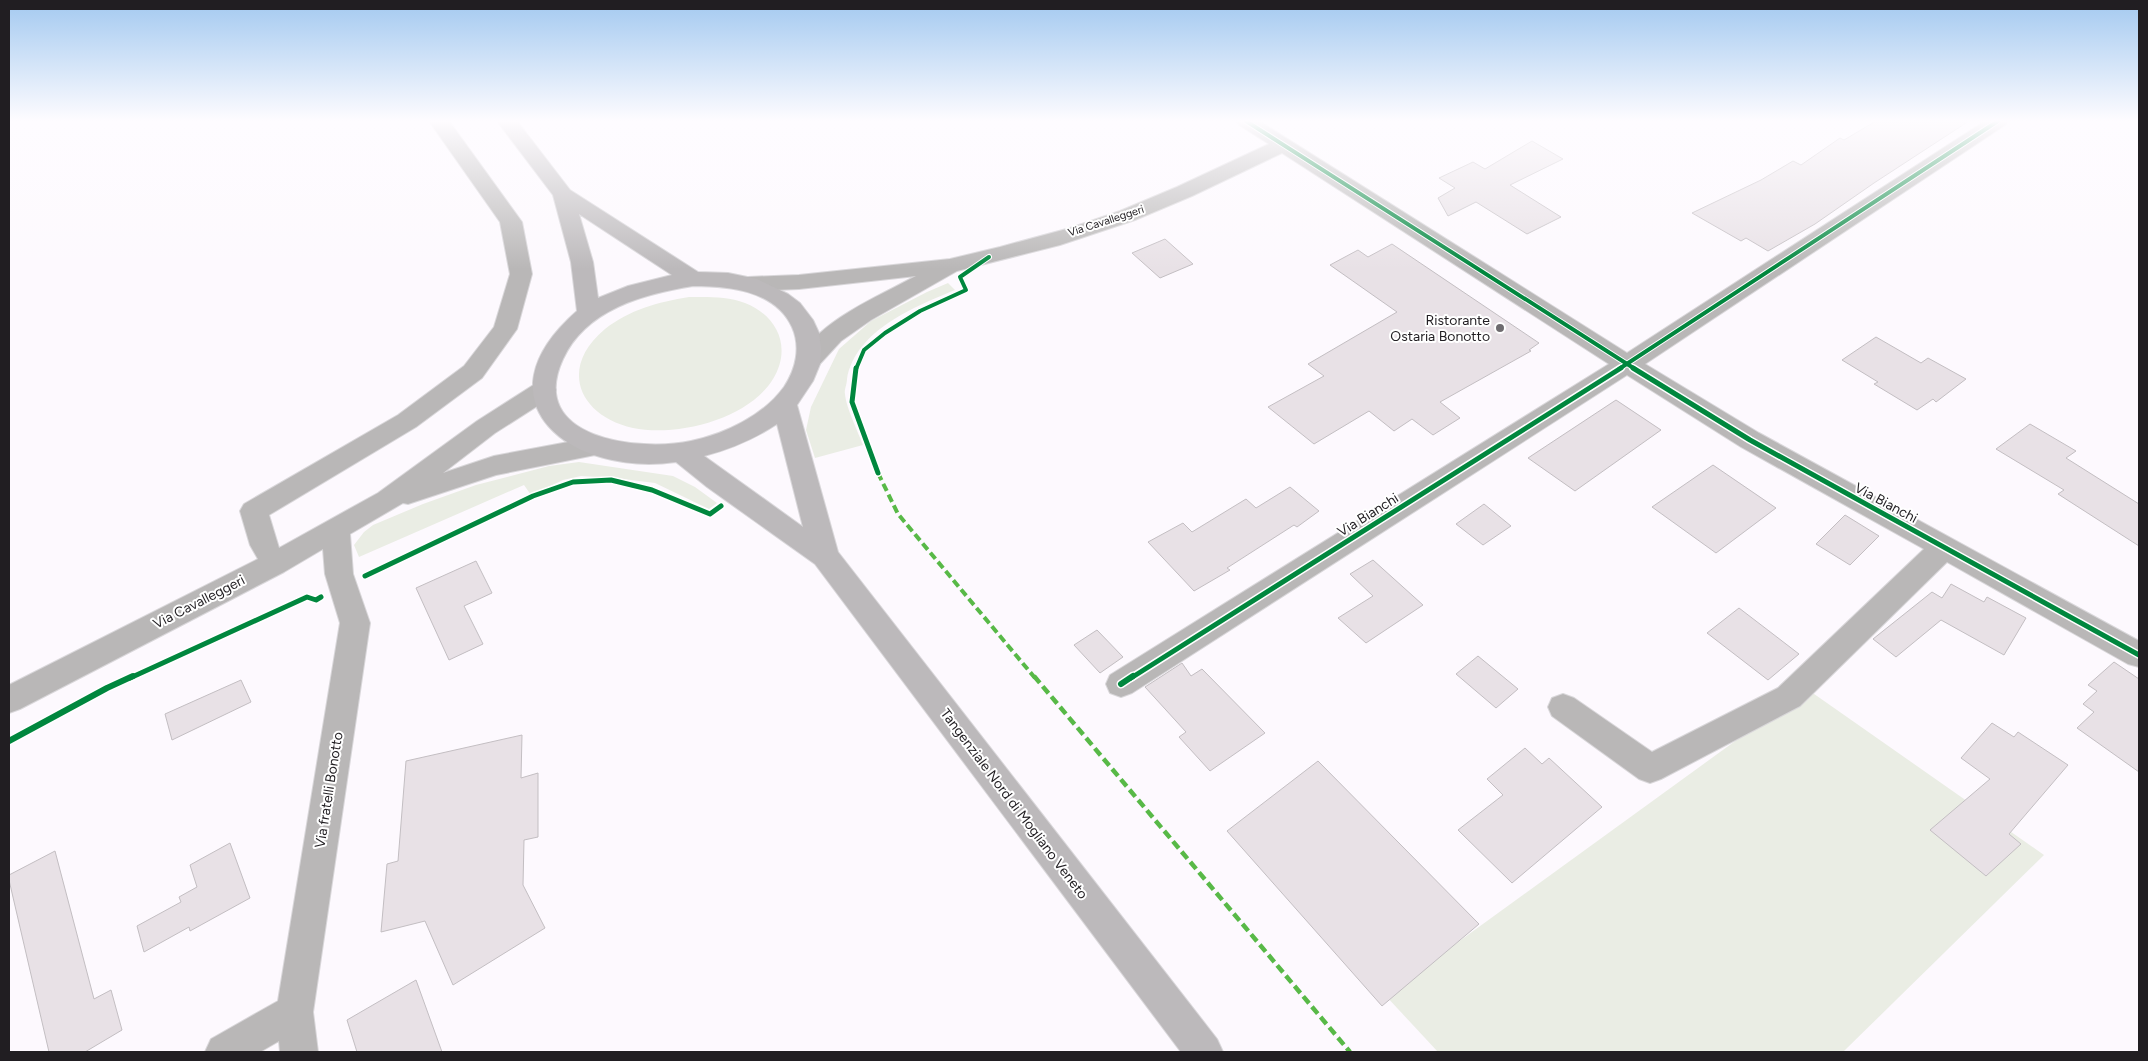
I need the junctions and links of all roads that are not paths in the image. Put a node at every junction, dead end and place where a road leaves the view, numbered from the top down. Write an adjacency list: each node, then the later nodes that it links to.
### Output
1 (474, 171): 21 (street)
2 (546, 171): 6 (main road)
3 (1228, 171): 7 (street, Via Cavalleggeri)
4 (1323, 171): 12 (street, Via Bianchi)
5 (1922, 171): 12 (street, Via Bianchi)
6 (564, 194): 8 (main road); 10 (main road)
7 (950, 266): 9 (street); 11 (street)
8 (693, 279): 9 (main road); 10 (main road)
9 (748, 284): 11 (main road)
10 (589, 313): 13 (main road)
11 (809, 360): 14 (main road)
12 (1627, 364): 19 (street, Via Bianchi); 23 (street, Via Bianchi)
13 (544, 390): 15 (main road); 17 (street)
14 (784, 403): 16 (main road); 20 (main road)
15 (595, 446): 16 (main road); 17 (street)
16 (681, 452): 20 (main road)
17 (388, 500): 18 (street, Via Cavalleggeri)
18 (336, 529): 21 (street, Via Cavalleggeri); 26 (street, Via fratelli Bonotto)
19 (1944, 547): 22 (street, Via Bianchi); 25 (street)
20 (825, 556): 29 (main road, Tangenziale Nord di Mogliano Veneto)
21 (274, 564): 24 (street, Via Cavalleggeri)
22 (2139, 655)
23 (1121, 684)
24 (9, 700)
25 (1563, 707)
26 (295, 1012): 27 (street); 28 (street, Via fratelli Bonotto)
27 (224, 1052)
28 (299, 1052)
29 (1204, 1052)

